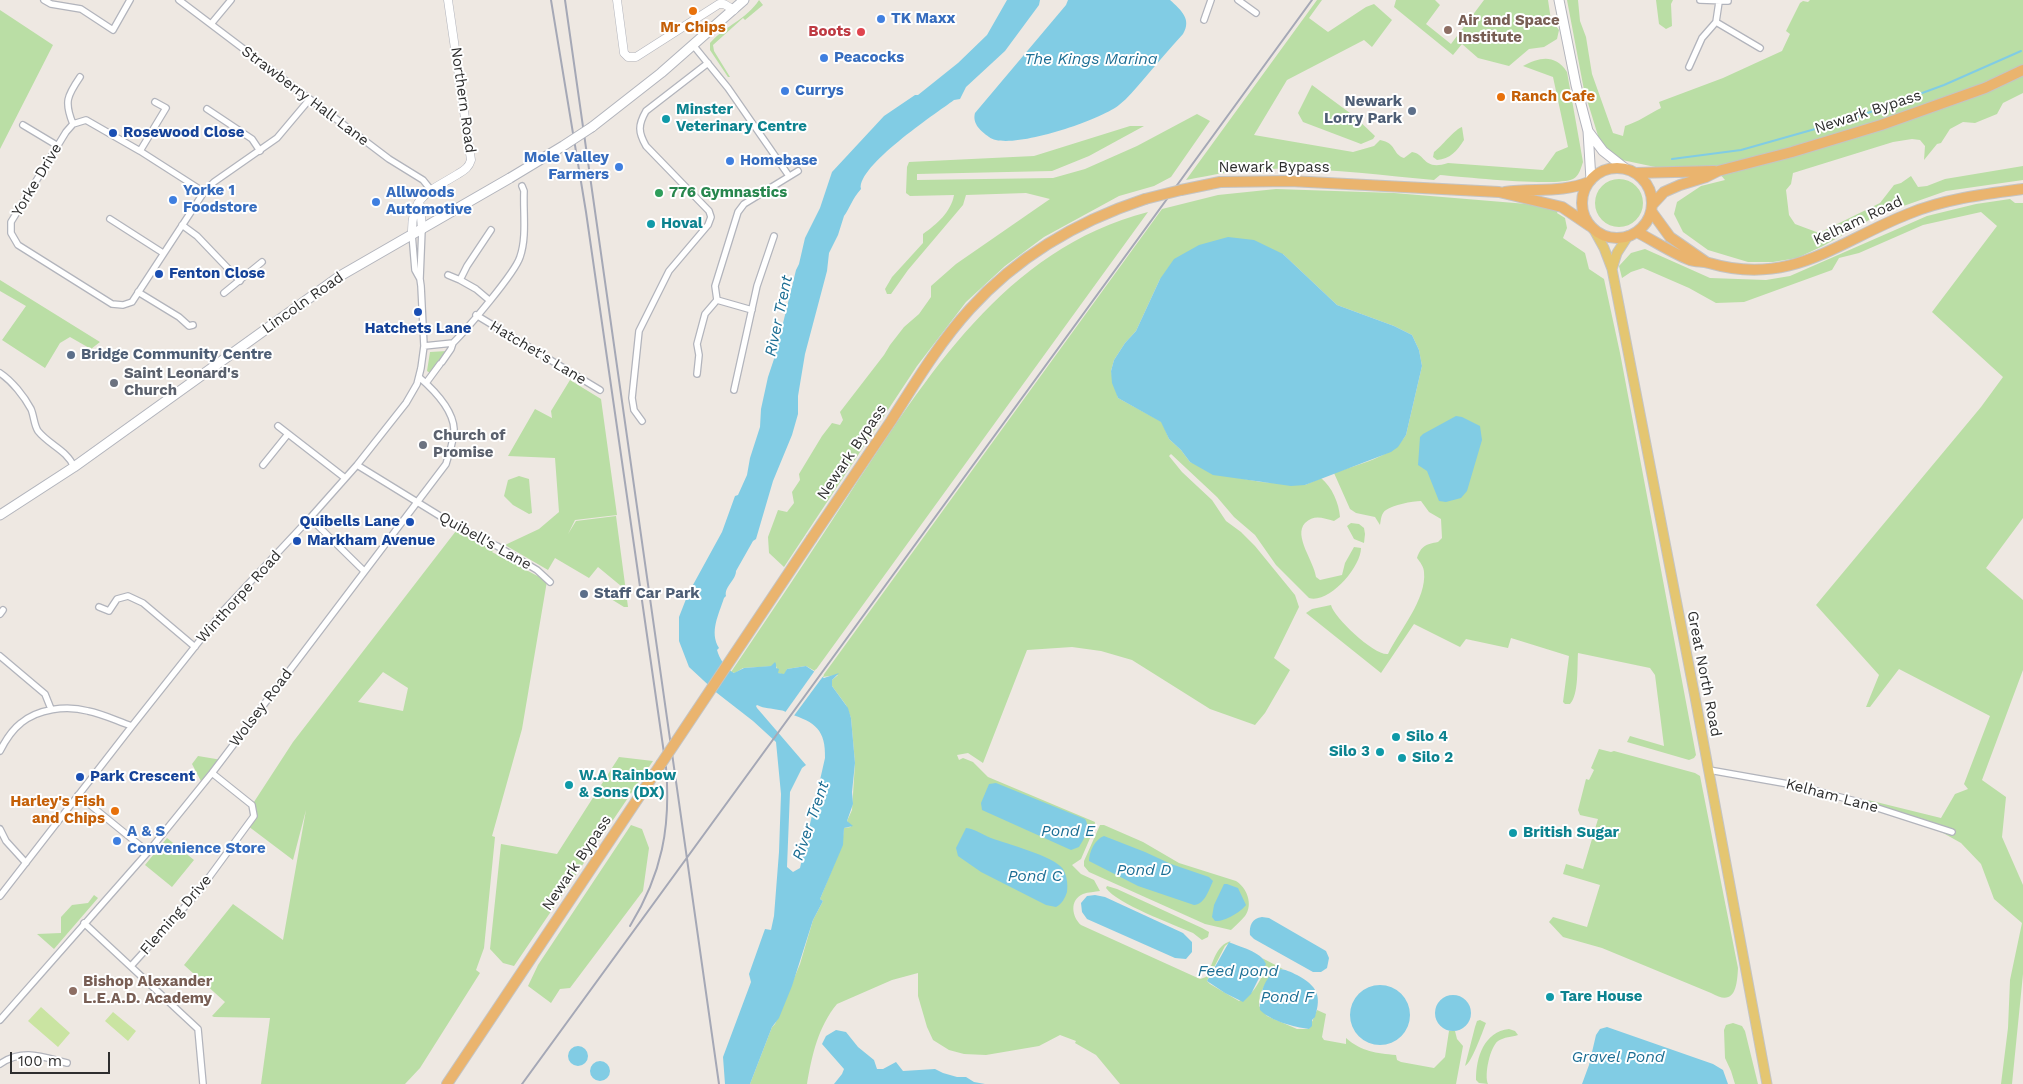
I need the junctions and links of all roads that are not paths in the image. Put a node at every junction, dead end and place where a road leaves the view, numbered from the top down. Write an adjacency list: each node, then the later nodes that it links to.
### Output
1 (44, 0): 15 (street)
2 (130, 0): 15 (street)
3 (179, 0): 20 (street, Strawberry Hall Lane)
4 (231, 0): 20 (street)
5 (448, 0): 43 (street, Northern Road)
6 (617, 0): 13 (street)
7 (744, 0): 16 (main road, Lincoln Road)
8 (1211, 0): 18 (street)
9 (1238, 0): 17 (street)
10 (1559, 0): 32 (main road)
11 (1700, 0): 14 (street)
12 (1728, 1): 14 (street)
13 (726, 2): 16 (street)
14 (1719, 2): 19 (street)
15 (61, 3)
16 (734, 10): 21 (main road, Lincoln Road)
17 (1256, 13)
18 (1204, 20)
19 (1716, 22): 22 (street); 24 (street)
20 (211, 24): 27 (street, Strawberry Hall Lane)
21 (693, 46): 23 (street); 51 (main road, Lincoln Road, bridge)
22 (1751, 52)
23 (708, 63): 39 (street); 79 (street)
24 (1689, 67)
25 (2023, 70): 38 (highway, Newark Bypass)
26 (80, 77): 30 (street)
27 (309, 100): 35 (street, Yorke Drive); 43 (street, Strawberry Hall Lane)
28 (156, 102): 34 (street)
29 (207, 109): 35 (street)
30 (73, 124): 33 (street, Yorke Drive); 34 (street)
31 (23, 125): 33 (street)
32 (1588, 131): 37 (main road); 40 (main road)
33 (58, 146): 64 (street, Yorke Drive)
34 (140, 151): 44 (street)
35 (260, 151): 44 (street, Yorke Drive)
36 (798, 171): 39 (street)
37 (1631, 171): 38 (highway, Newark Bypass); 40 (highway); 47 (highway)
38 (1718, 171): 47 (highway, Newark Bypass)
39 (789, 176): 67 (street)
40 (1590, 181): 45 (highway, Newark Bypass); 50 (highway)
41 (522, 186): 66 (street, Hatchet's Lane)
42 (2023, 189): 58 (highway, Kelham Road)
43 (432, 190): 46 (street, Northern Road)
44 (204, 192): 49 (street, Yorke Drive)
45 (1499, 192): 50 (highway, Newark Bypass); 111 (highway, Newark Bypass, bridge)
46 (418, 203): 51 (street); 53 (street)
47 (1651, 208): 54 (highway); 58 (highway, Kelham Road)
48 (110, 219): 56 (street)
49 (182, 225): 56 (street, Yorke Drive); 62 (street)
50 (1592, 227): 54 (highway); 59 (main road, Great North Road)
51 (422, 229): 53 (main road, Lincoln Road); 61 (street, Winthorpe Road)
52 (491, 230): 63 (street)
53 (412, 234): 61 (street, Winthorpe Road); 84 (main road, Lincoln Road)
54 (1632, 234): 58 (highway, Kelham Road); 59 (main road)
55 (774, 236): 68 (street)
56 (163, 253): 64 (street, Yorke Drive)
57 (262, 262): 62 (street)
58 (1706, 262)
59 (1612, 269): 97 (main road, Great North Road)
60 (448, 275): 63 (street)
61 (420, 279): 72 (street, Winthorpe Road)
62 (240, 280): 65 (street)
63 (460, 280): 66 (street)
64 (138, 292): 70 (street)
65 (224, 293)
66 (489, 300): 69 (street, Hatchet's Lane)
67 (717, 300): 68 (street); 74 (street)
68 (752, 310): 78 (street)
69 (476, 315): 71 (street, Hatchet's Lane); 77 (street, Hatchet's Lane)
70 (192, 325)
71 (453, 343): 72 (street); 76 (street, Hatchet's Lane)
72 (424, 346): 75 (street, Winthorpe Road)
73 (0, 373): 84 (street)
74 (697, 374)
75 (419, 377): 76 (street, Wolsey Road); 83 (street, Winthorpe Road)
76 (426, 383): 86 (street, Wolsey Road)
77 (600, 390)
78 (734, 390)
79 (642, 421)
80 (278, 426): 81 (street)
81 (288, 434): 82 (street); 85 (street)
82 (263, 465)
83 (357, 465): 85 (street, Winthorpe Road); 86 (street, Quibell's Lane)
84 (74, 467): 87 (main road, Lincoln Road)
85 (345, 478): 88 (street, Winthorpe Road)
86 (418, 502): 89 (street, Wolsey Road); 90 (street, Quibell's Lane)
87 (0, 515)
88 (310, 518): 89 (street); 92 (street, Winthorpe Road)
89 (364, 571): 98 (street, Wolsey Road)
90 (550, 582)
91 (99, 607): 92 (street)
92 (195, 647): 95 (street, Winthorpe Road)
93 (0, 656): 94 (street)
94 (51, 709): 95 (street); 96 (street)
95 (132, 726): 99 (street, Winthorpe Road)
96 (0, 751)
97 (1709, 770): 101 (street, Kelham Lane); 112 (main road, Great North Road)
98 (212, 773): 102 (street, Wolsey Road); 106 (street, Fleming Drive)
99 (78, 796): 102 (street); 103 (street, Winthorpe Road)
100 (0, 829): 103 (street)
101 (1952, 832)
102 (148, 852): 105 (street, Wolsey Road)
103 (26, 863): 104 (street, Winthorpe Road)
104 (0, 896)
105 (84, 924): 106 (street); 107 (street, Wolsey Road)
106 (131, 966): 110 (street)
107 (0, 1020)
108 (67, 1063): 109 (street)
109 (0, 1064)
110 (203, 1084)
111 (447, 1084)
112 (1767, 1084)

